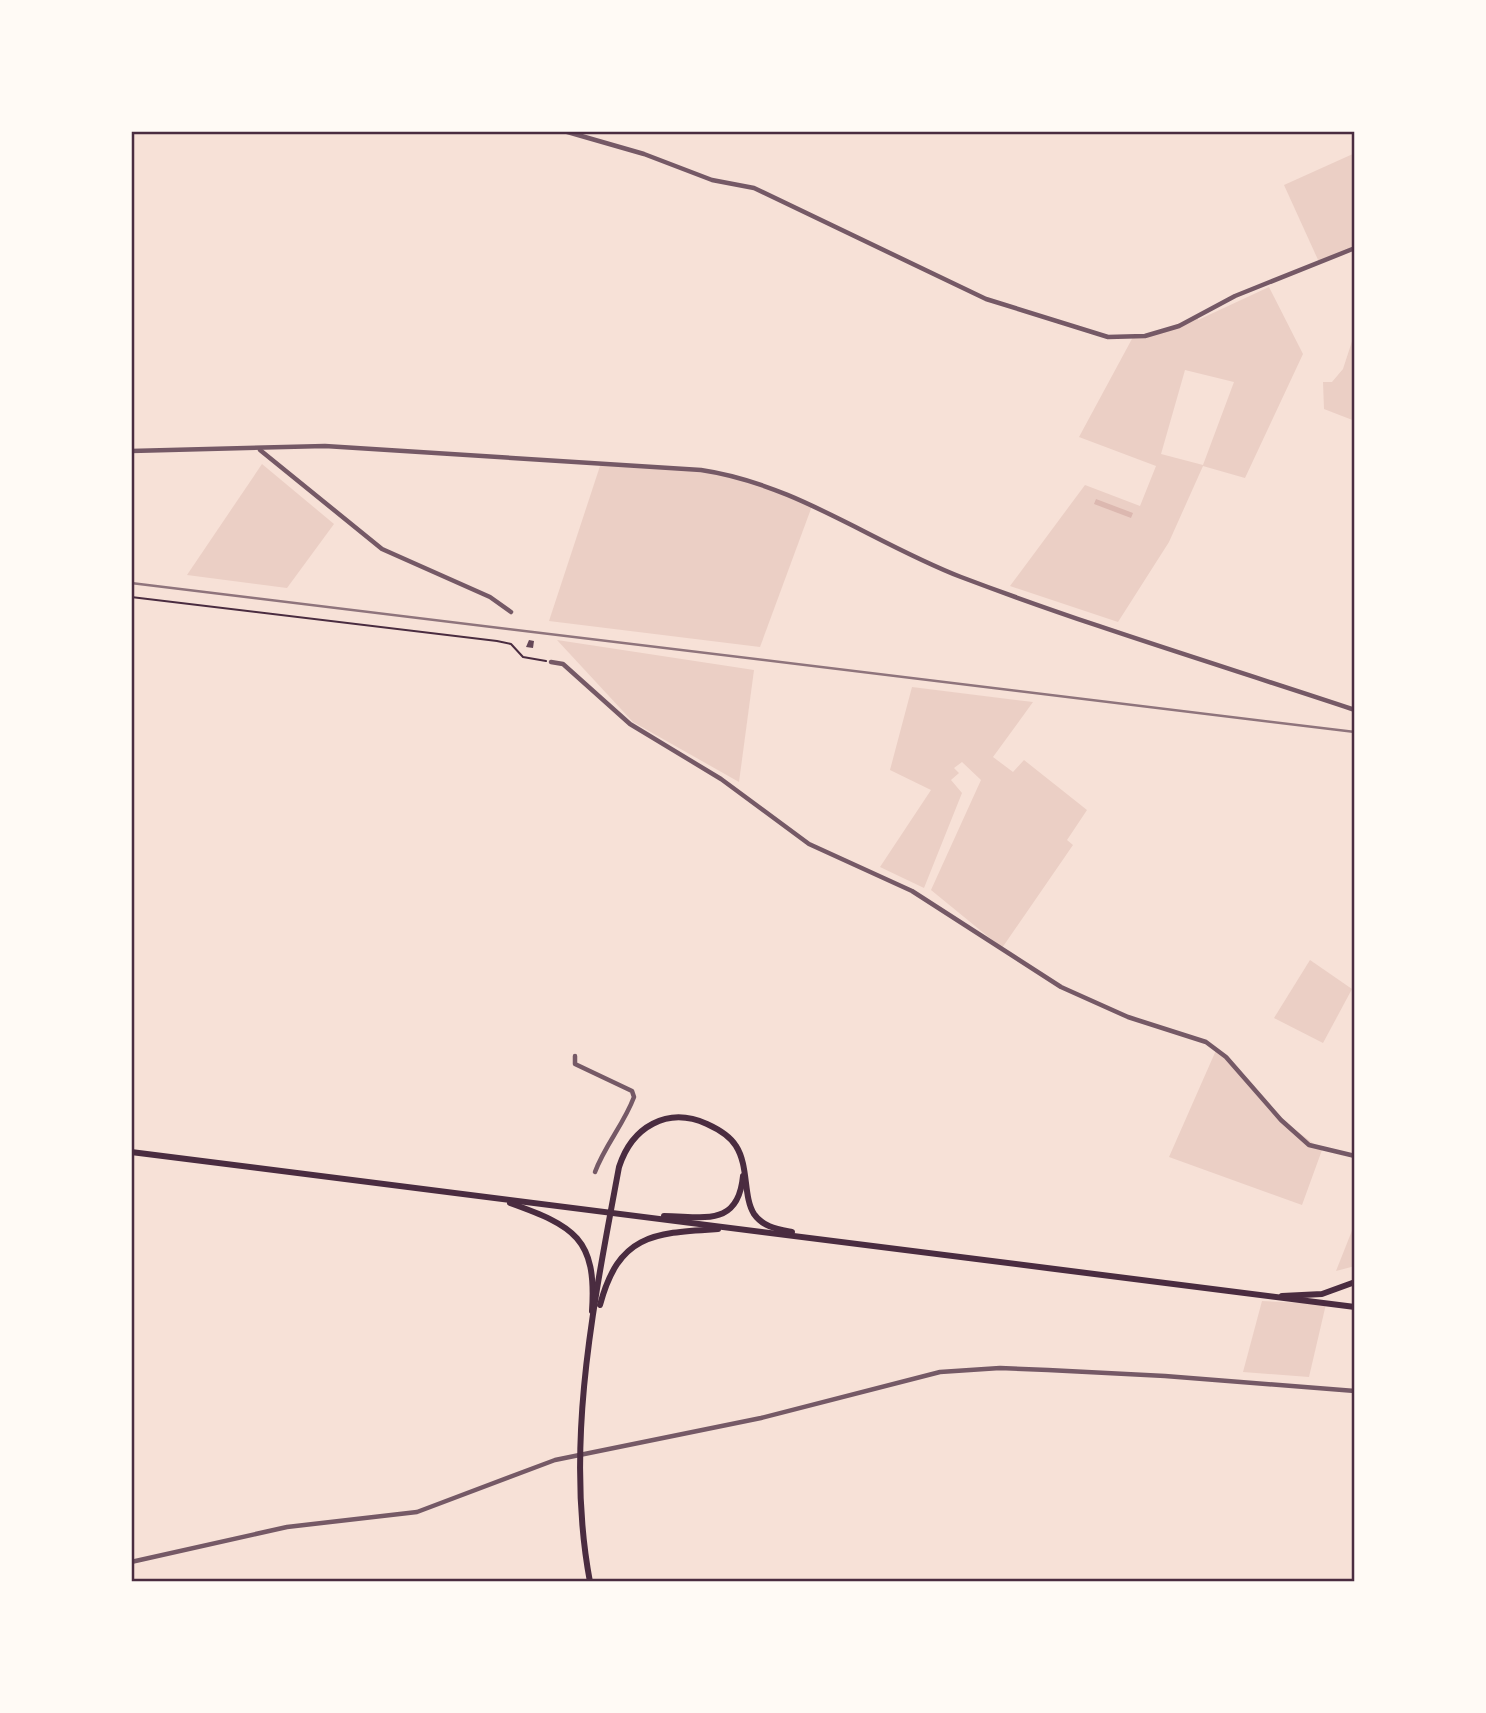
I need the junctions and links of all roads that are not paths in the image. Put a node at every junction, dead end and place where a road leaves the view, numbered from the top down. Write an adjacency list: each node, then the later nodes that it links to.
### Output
1 (564, 131): 2 (street)
2 (1355, 248)
3 (260, 450): 4 (street); 5 (street); 7 (street)
4 (131, 451)
5 (511, 612)
6 (551, 662): 10 (street)
7 (1355, 710)
8 (575, 1056): 12 (street)
9 (131, 1152): 13 (main road)
10 (1355, 1156)
11 (744, 1171): 14 (main road); 16 (main road); 20 (main road)
12 (595, 1172)
13 (500, 1199): 14 (main road); 20 (main road)
14 (638, 1216): 15 (main road)
15 (736, 1228): 16 (main road); 20 (main road)
16 (818, 1240): 18 (main road)
17 (1355, 1282): 18 (main road)
18 (1240, 1295): 19 (main road)
19 (1355, 1307)
20 (593, 1326): 23 (main road)
21 (1355, 1391): 22 (street)
22 (131, 1562)
23 (590, 1582)

